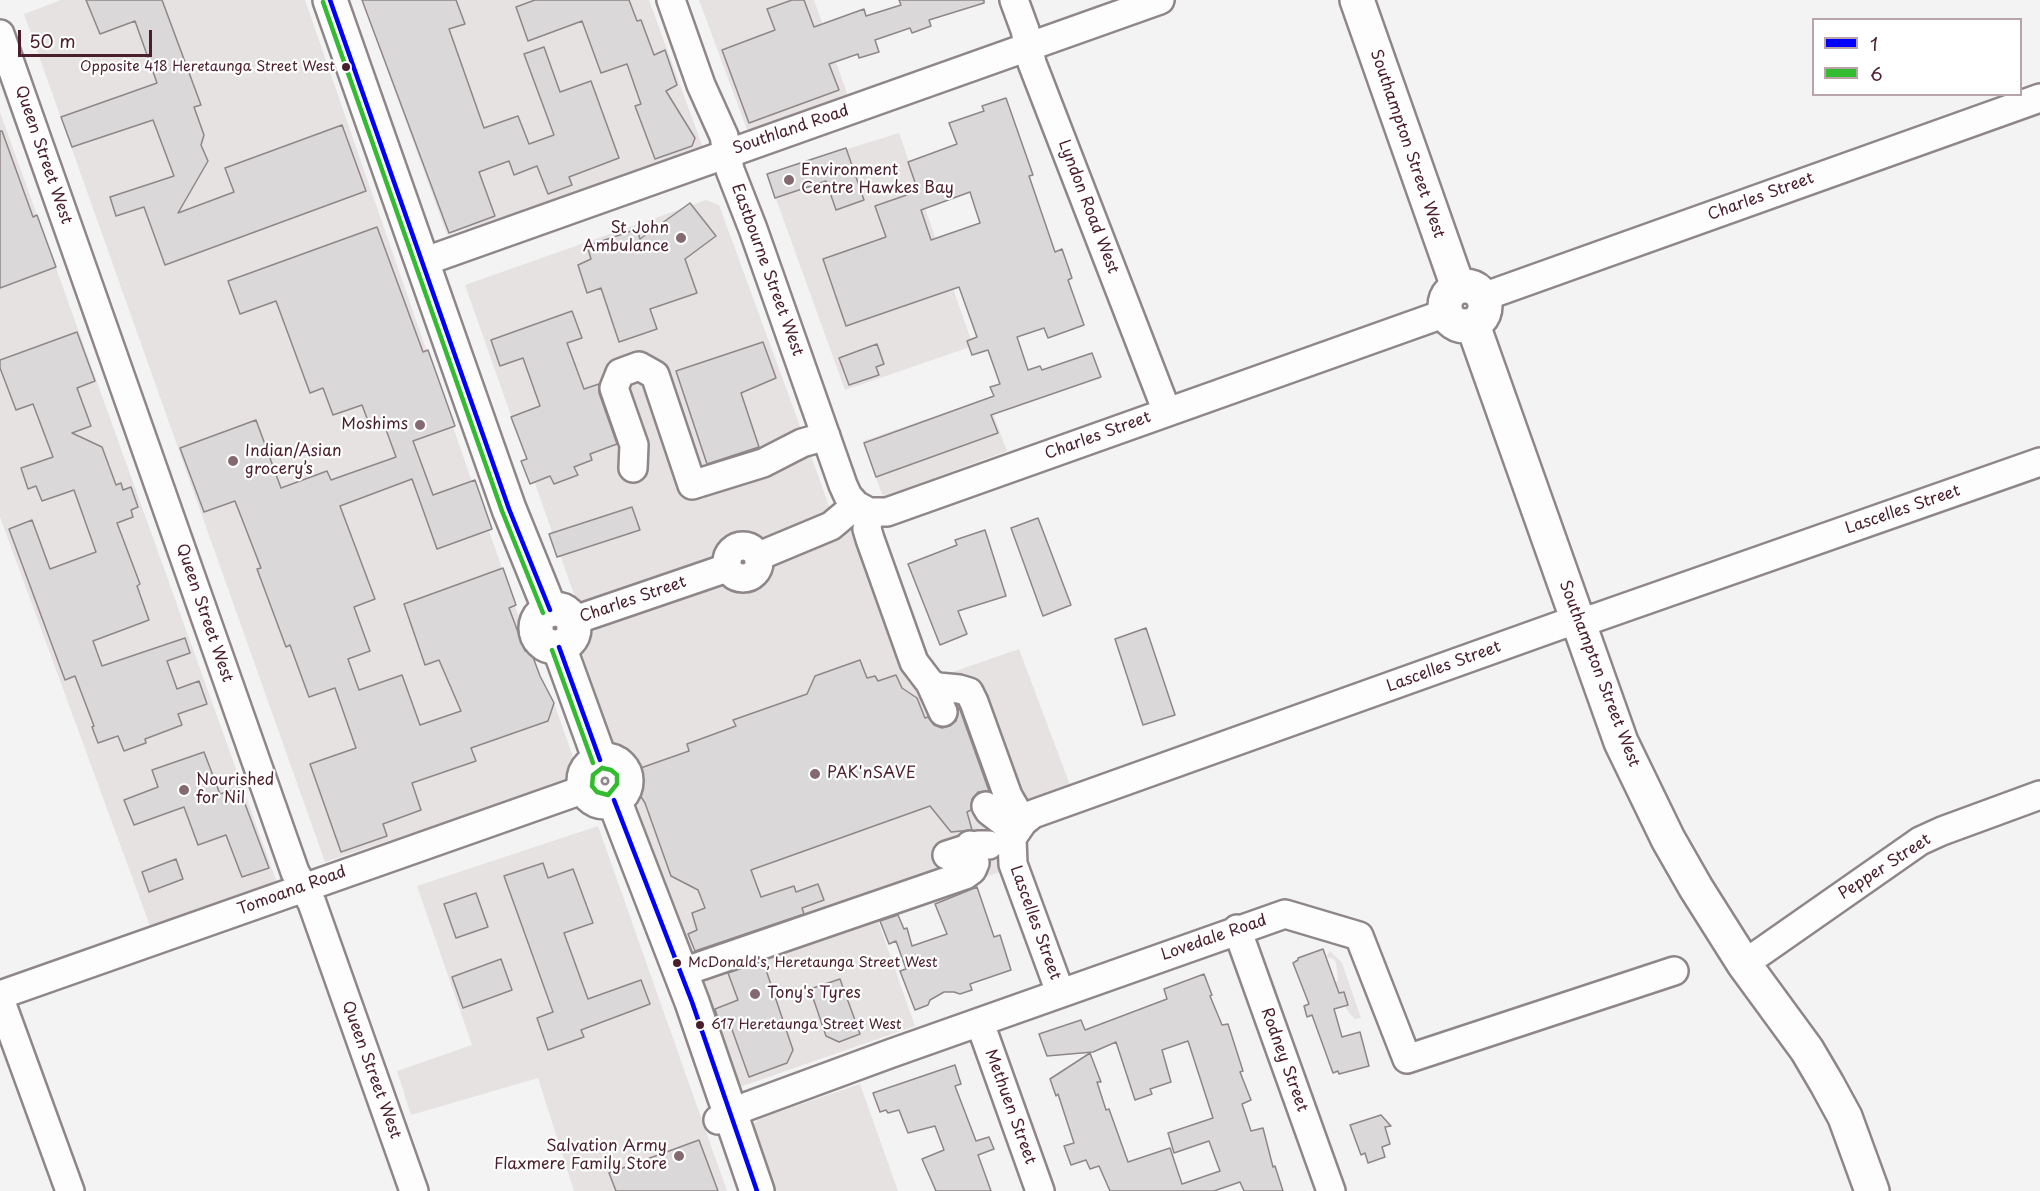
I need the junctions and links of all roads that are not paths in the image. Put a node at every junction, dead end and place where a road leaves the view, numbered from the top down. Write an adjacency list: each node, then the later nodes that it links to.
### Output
1 (330, 0): 10 (main road)
2 (671, 0): 9 (street, Eastbourne Street West)
3 (1014, 0): 7 (street, Lyndon Road West)
4 (1160, 0): 7 (street, Southland Road)
5 (1357, 0): 11 (main road, Southampton Street West)
6 (0, 34): 25 (street, Queen Street West)
7 (1028, 47): 9 (street, Southland Road); 12 (street, Lyndon Road West)
8 (2040, 98): 11 (street, Charles Street)
9 (726, 153): 10 (street, Southland Road); 13 (street, Eastbourne Street West)
10 (423, 262): 18 (main road)
11 (1465, 305): 12 (street, Charles Street); 17 (main road, Southampton Street West)
12 (1167, 412): 16 (street, Charles Street)
13 (826, 436): 15 (street); 16 (street, Eastbourne Street West)
14 (2040, 462): 17 (street, Lascelles Street)
15 (633, 468)
16 (862, 508): 18 (street, Charles Street); 19 (street)
17 (1578, 622): 24 (street, Lascelles Street); 27 (main road, Southampton Street West)
18 (560, 626): 22 (main road)
19 (930, 683): 20 (street); 24 (street)
20 (943, 712)
21 (2040, 795): 27 (street, Pepper Street)
22 (601, 797): 25 (street, Tomoana Road); 29 (main road); 33 (main road)
23 (986, 806): 24 (street)
24 (1017, 832): 29 (street); 30 (street, Lascelles Street)
25 (304, 887): 31 (street, Tomoana Road); 35 (street, Queen Street West)
26 (1237, 929): 28 (street, Lovedale Road); 30 (street, Lovedale Road); 39 (street, Rodney Street)
27 (1744, 964): 40 (main road, Southampton Street West)
28 (1674, 971)
29 (680, 973): 33 (main road)
30 (1060, 992): 32 (street, Lovedale Road)
31 (0, 997): 34 (street)
32 (980, 1023): 33 (street, Lovedale Road); 38 (street, Methuen Street)
33 (724, 1117): 36 (main road); 37 (main road)
34 (70, 1191)
35 (414, 1191)
36 (743, 1191)
37 (757, 1191)
38 (1040, 1191)
39 (1331, 1191)
40 (1872, 1191)

